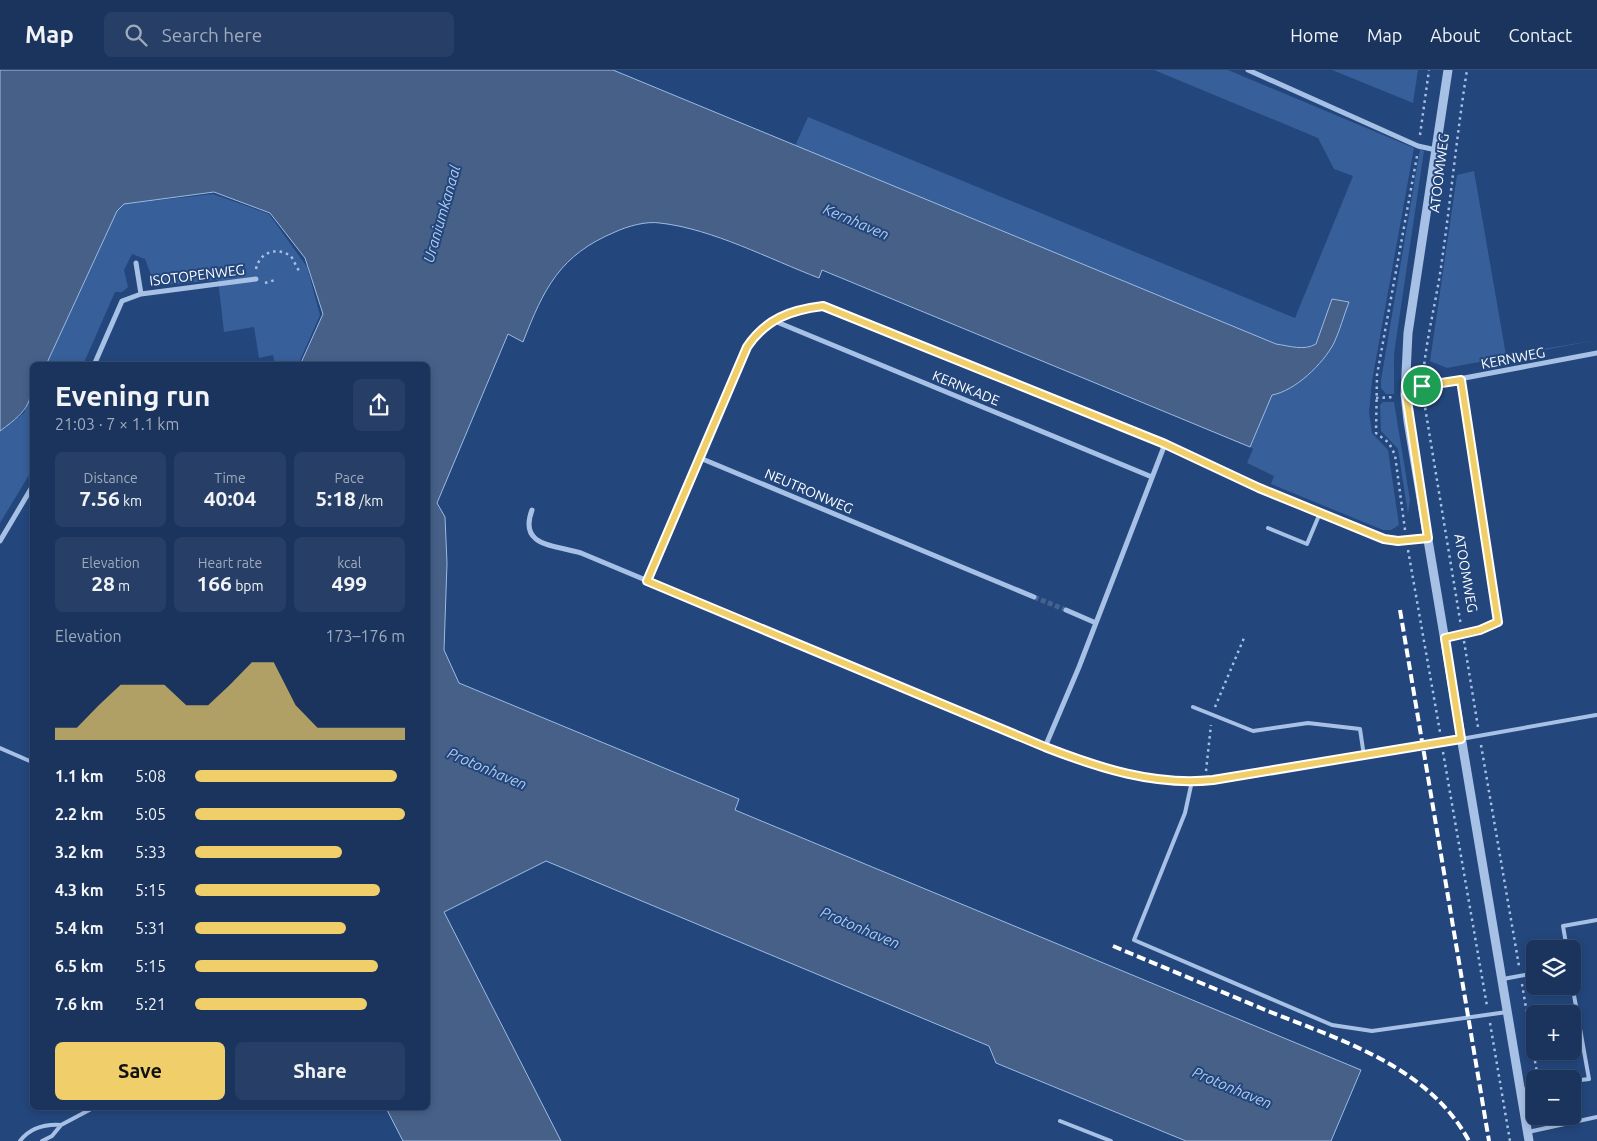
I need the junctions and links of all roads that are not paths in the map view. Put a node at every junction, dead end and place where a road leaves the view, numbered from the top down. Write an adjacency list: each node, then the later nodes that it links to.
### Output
1 (1248, 70): 3 (street, ATOOMWEG)
2 (1448, 70): 3 (street, ATOOMWEG)
3 (1436, 150): 11 (street, ATOOMWEG)
4 (136, 263): 6 (street, ISOTOPENWEG)
5 (256, 279): 6 (street, ISOTOPENWEG)
6 (141, 294): 9 (street, ISOTOPENWEG)
7 (772, 320): 12 (street, KERNKADE); 13 (street, KERNKADE); 14 (street, KERNKADE)
8 (1597, 354): 10 (street, KERNWEG)
9 (95, 362)
10 (1461, 380): 11 (street, KERNWEG); 25 (lane)
11 (1406, 394): 19 (street, ATOOMWEG)
12 (1165, 444): 14 (street); 17 (street, KERNKADE)
13 (700, 458): 21 (street); 22 (street, NEUTRONWEG)
14 (1152, 477): 24 (street)
15 (30, 490): 20 (street)
16 (532, 510): 21 (street)
17 (1320, 513): 18 (lane); 19 (street, KERNKADE)
18 (1268, 528)
19 (1428, 538): 25 (street, ATOOMWEG)
20 (0, 541)
21 (647, 581): 29 (street)
22 (1034, 597)
23 (1066, 610): 24 (street)
24 (1096, 623): 29 (street)
25 (1445, 638): 28 (street, ATOOMWEG)
26 (1193, 707): 31 (lane)
27 (1596, 716): 28 (lane)
28 (1461, 739): 31 (street); 37 (street, ATOOMWEG)
29 (1045, 747): 33 (street)
30 (0, 748): 32 (lane)
31 (1364, 756): 33 (street)
32 (30, 761)
33 (1192, 781): 39 (lane)
34 (1597, 920): 35 (lane)
35 (1565, 940)
36 (1526, 975): 37 (lane)
37 (1502, 979): 39 (street, ATOOMWEG)
38 (1574, 995): 40 (lane)
39 (1507, 1012): 42 (street, ATOOMWEG)
40 (1581, 1080)
41 (1526, 1089): 42 (lane)
42 (1521, 1090): 47 (street, ATOOMWEG)
43 (89, 1110): 46 (lane)
44 (1597, 1117): 47 (lane)
45 (1060, 1121): 50 (lane)
46 (60, 1125): 48 (lane); 49 (lane)
47 (1528, 1136)
48 (20, 1141)
49 (42, 1141)
50 (1111, 1141)

